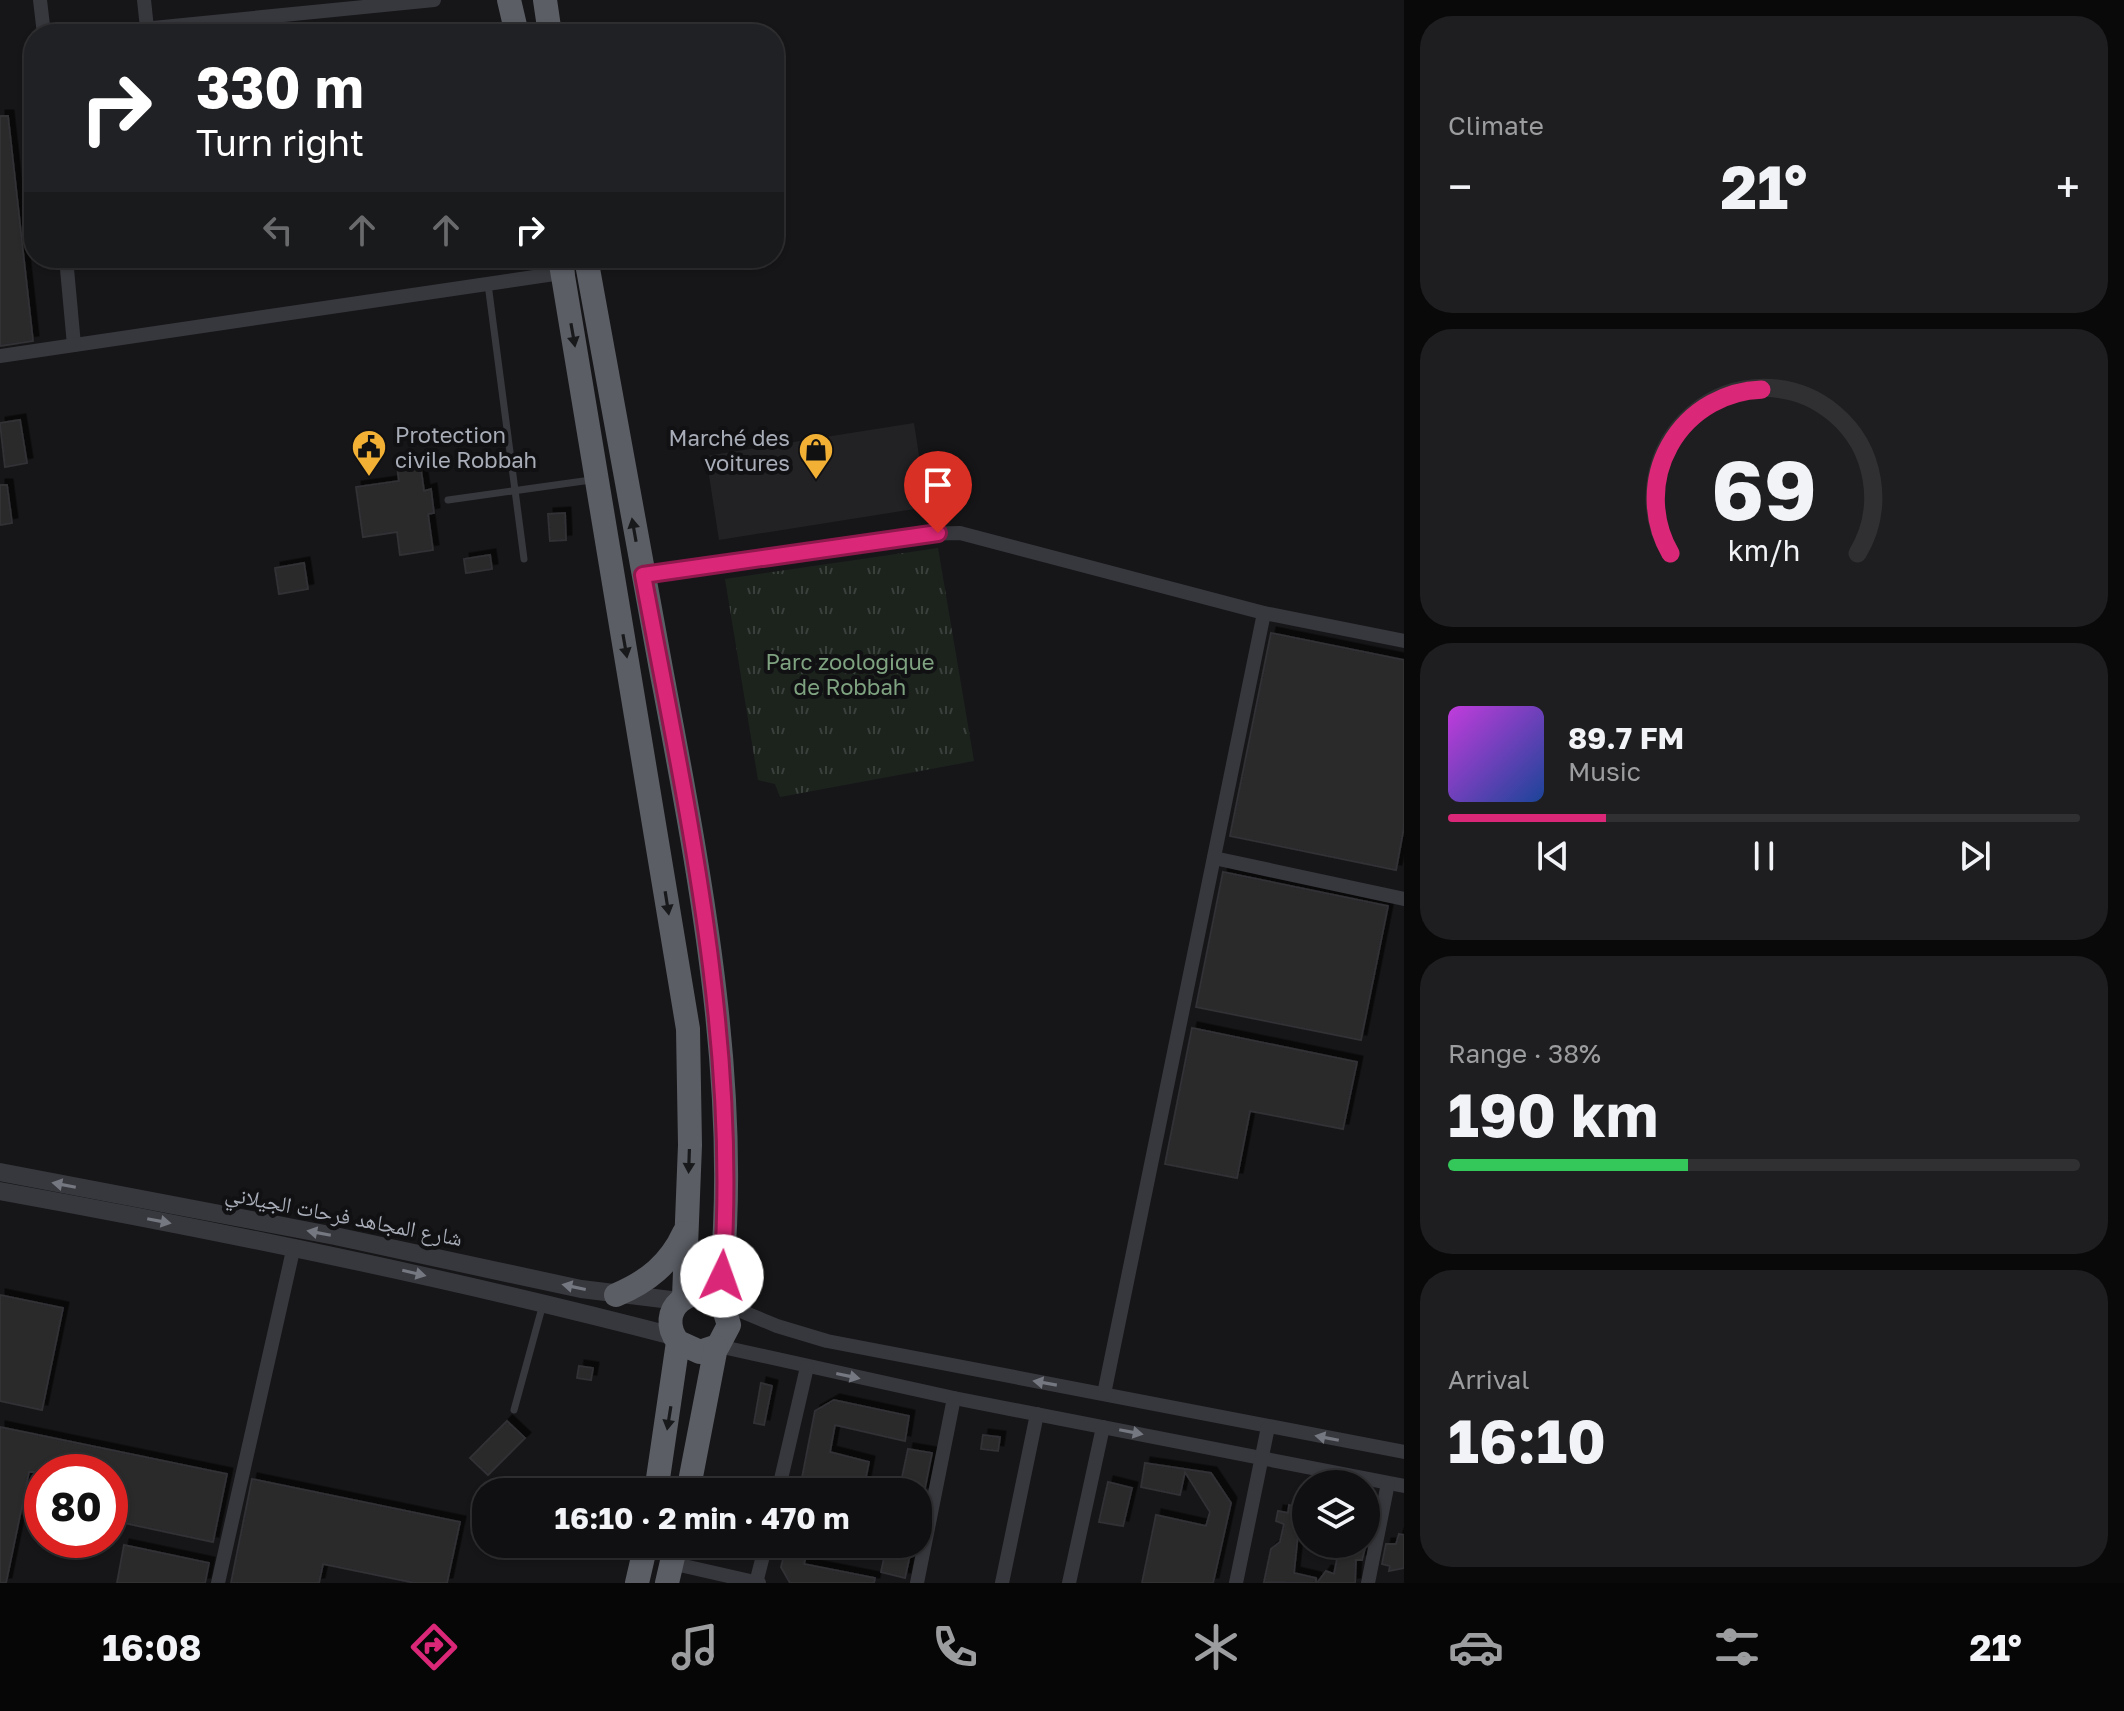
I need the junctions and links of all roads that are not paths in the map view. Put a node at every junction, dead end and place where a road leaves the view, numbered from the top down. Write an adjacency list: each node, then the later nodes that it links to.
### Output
1 (40, 0): 6 (street)
2 (144, 0): 7 (street)
3 (434, 0): 8 (street)
4 (509, 0): 9 (highway)
5 (545, 0): 10 (highway)
6 (43, 24)
7 (147, 24)
8 (188, 24)
9 (515, 24)
10 (549, 24)
11 (67, 268): 16 (street)
12 (553, 268): 15 (street)
13 (561, 268): 18 (highway, one-way to 18)
14 (588, 268): 22 (highway, one-way to 14)
15 (488, 284): 16 (street); 19 (lane)
16 (74, 345): 17 (street)
17 (0, 356)
18 (597, 479): 19 (lane); 29 (highway, one-way to 29)
19 (515, 490): 20 (lane); 21 (lane)
20 (448, 500)
21 (524, 559)
22 (643, 575): 23 (street); 33 (highway)
23 (1264, 613): 24 (street); 25 (street)
24 (1404, 641)
25 (1214, 858): 26 (street); 38 (street)
26 (1404, 899)
27 (0, 1172): 31 (street, شارع المجاهد فرحات الجيلاني, one-way to 27)
28 (0, 1191): 30 (street, شارع المجاهد فرحات الجيلاني, one-way to 30)
29 (687, 1227): 31 (highway); 32 (highway)
30 (294, 1246): 34 (street, شارع المجاهد فرحات الجيلاني, one-way to 34); 54 (street)
31 (616, 1295): 32 (street, شارع المجاهد فرحات الجيلاني)
32 (681, 1299): 33 (highway); 35 (highway)
33 (721, 1301): 36 (highway); 38 (street, one-way to 33)
34 (544, 1302): 35 (street, شارع المجاهد فرحات الجيلاني); 40 (lane)
35 (676, 1339): 36 (highway); 46 (highway, one-way to 46)
36 (717, 1346): 37 (street); 47 (highway)
37 (807, 1367): 39 (street, one-way to 39); 48 (street)
38 (1104, 1394): 43 (street)
39 (954, 1398): 41 (street); 57 (street)
40 (514, 1410)
41 (1037, 1414): 42 (street); 58 (street)
42 (1103, 1427): 45 (street, one-way to 45); 59 (street)
43 (1268, 1427): 44 (street, one-way to 43); 45 (street)
44 (1404, 1452)
45 (1263, 1457): 49 (street); 60 (street)
46 (658, 1478)
47 (691, 1478)
48 (781, 1478)
49 (1388, 1483): 50 (street); 61 (street)
50 (1404, 1486)
51 (643, 1558): 55 (highway)
52 (763, 1558): 56 (street)
53 (671, 1563): 56 (street)
54 (218, 1583)
55 (637, 1583)
56 (757, 1583)
57 (917, 1583)
58 (1002, 1583)
59 (1069, 1583)
60 (1236, 1583)
61 (1368, 1583)

